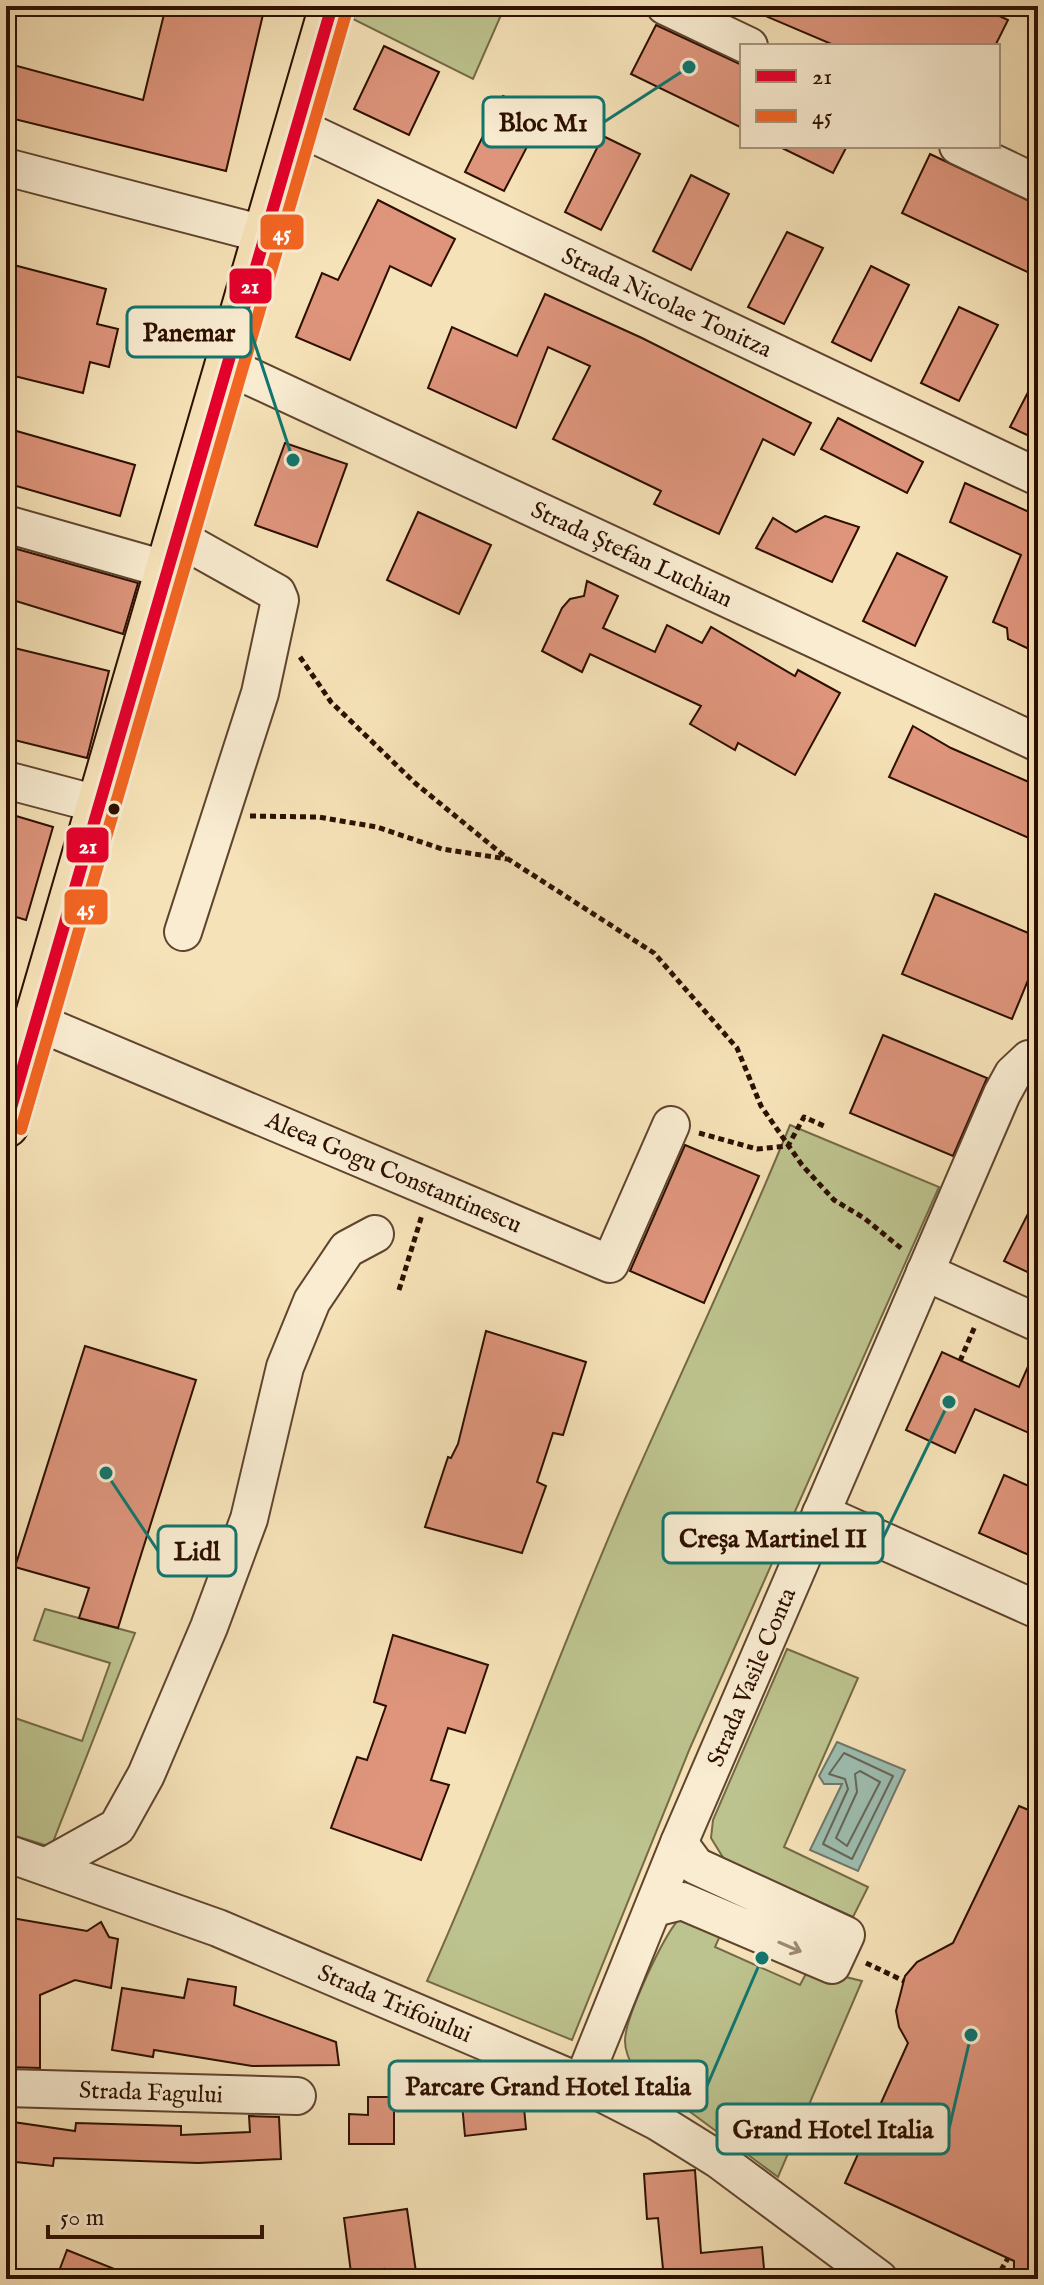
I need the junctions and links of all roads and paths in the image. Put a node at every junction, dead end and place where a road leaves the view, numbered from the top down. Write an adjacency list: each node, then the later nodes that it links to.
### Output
1 (332, 6): 4 (main road)
2 (665, 6): 3 (street)
3 (745, 44)
4 (296, 126): 8 (main road); 10 (street, Strada Nicolae Tonitza)
5 (962, 148): 7 (street)
6 (6, 167): 8 (street)
7 (1038, 184)
8 (263, 234): 9 (main road)
9 (225, 365): 12 (main road); 14 (street, Strada Ștefan Luchian)
10 (1038, 477)
11 (6, 524): 12 (street)
12 (173, 554): 13 (street); 16 (main road)
13 (280, 608): 17 (street); 18 (path)
14 (1038, 743)
15 (6, 780): 16 (street)
16 (91, 802): 20 (main road)
17 (219, 817): 18 (path); 19 (street)
18 (508, 859): 25 (path)
19 (183, 932)
20 (37, 1022): 22 (main road); 26 (street, Aleea Gogu Constantinescu)
21 (1034, 1060): 28 (street, Strada Vasile Conta)
22 (6, 1125)
23 (671, 1125): 25 (path); 26 (street, Aleea Gogu Constantinescu)
24 (824, 1126): 25 (path)
25 (788, 1146): 28 (path)
26 (431, 1188): 29 (path)
27 (375, 1234): 35 (street)
28 (925, 1272): 30 (street); 31 (street, Strada Vasile Conta)
29 (399, 1290)
30 (1038, 1323)
31 (821, 1513): 32 (street); 33 (street, Strada Vasile Conta)
32 (1038, 1610)
33 (679, 1843): 36 (street, Strada Vasile Conta); 36 (street, one-way to 33)
34 (6, 1853): 35 (street, Strada Trifoiului)
35 (47, 1866): 37 (street, Strada Trifoiului)
36 (654, 1908): 37 (street, Strada Vasile Conta)
37 (582, 2083): 41 (street, Strada Trifoiului)
38 (6, 2088): 39 (street, Strada Fagului)
39 (297, 2096)
40 (1008, 2258): 42 (path)
41 (879, 2279)
42 (996, 2279)

